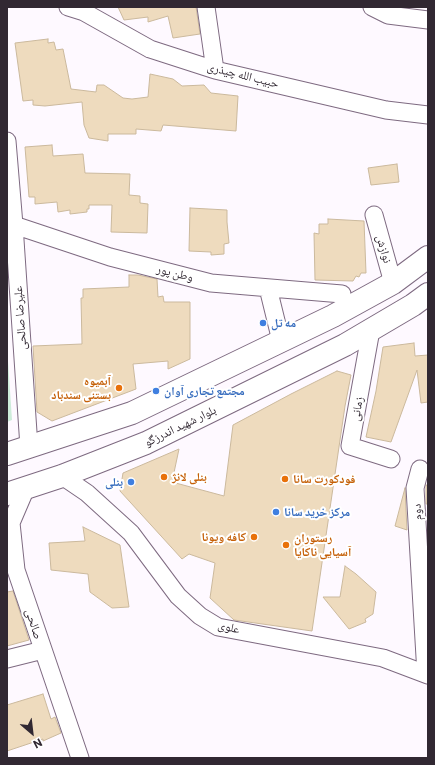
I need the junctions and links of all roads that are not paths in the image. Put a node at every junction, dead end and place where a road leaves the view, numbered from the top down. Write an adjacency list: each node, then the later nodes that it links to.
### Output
1 (68, 7): 5 (street, حبیب الله چیذری)
2 (206, 7): 5 (street)
3 (372, 7): 4 (street)
4 (428, 20)
5 (215, 70): 6 (street, حبیب الله چیذری)
6 (428, 115)
7 (7, 140): 9 (street, علیرضا صالحی)
8 (374, 215): 11 (street, نوازش)
9 (14, 225): 12 (street, وطن پور); 17 (street, علیرضا صالحی)
10 (428, 257): 11 (main road)
11 (393, 283): 16 (main road)
12 (268, 288): 13 (street, وطن پور); 16 (street)
13 (342, 294)
14 (423, 302): 15 (main road, بلوار شهید اندرزگو)
15 (371, 330): 19 (street, زمانی); 21 (main road, بلوار شهید اندرزگو)
16 (281, 341): 17 (main road)
17 (29, 447): 18 (main road)
18 (7, 454)
19 (391, 459)
20 (420, 469): 25 (street, دوم)
21 (62, 476): 22 (main road, بلوار شهید اندرزگو); 25 (street, علوی)
22 (16, 491): 23 (street, صالحی)
23 (43, 650): 24 (street); 26 (street, صالحی)
24 (7, 659)
25 (427, 675)
26 (80, 758)

